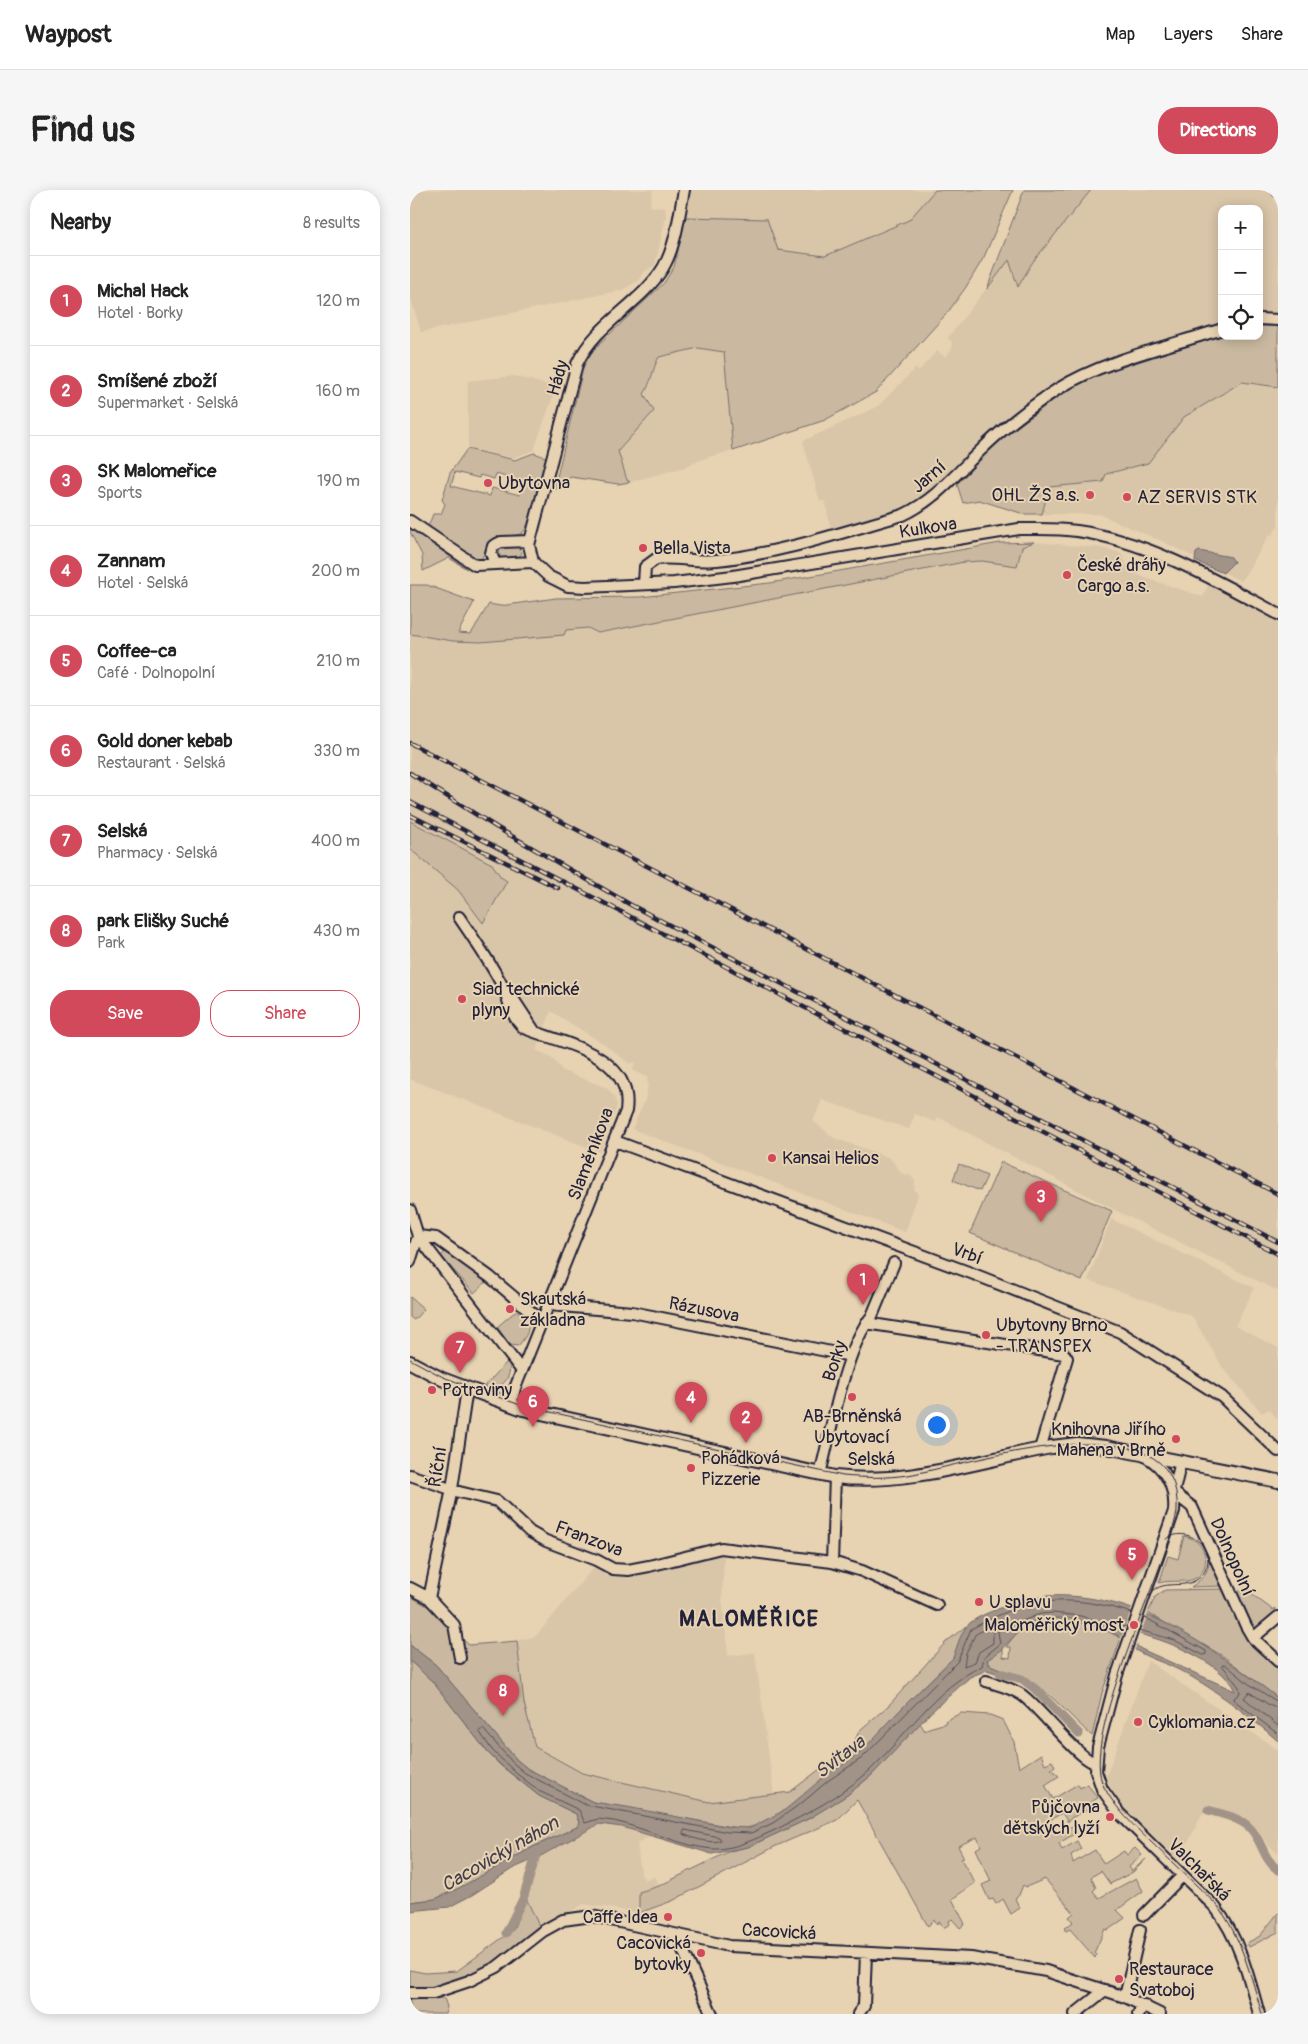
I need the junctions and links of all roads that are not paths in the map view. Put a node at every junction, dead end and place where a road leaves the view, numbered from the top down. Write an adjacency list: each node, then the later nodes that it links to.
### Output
1 (684, 190): 6 (street, Hády)
2 (1263, 319): 3 (street)
3 (1278, 320)
4 (1218, 330): 9 (street, Jarní)
5 (410, 521): 8 (street)
6 (529, 541): 7 (street, Hády); 8 (street)
7 (533, 562): 8 (street); 9 (street, Kulkova)
8 (495, 564)
9 (644, 584): 10 (street, Kulkova)
10 (1278, 614)
11 (459, 917): 12 (street, Slaměníkova)
12 (615, 1141): 17 (street, Slaměníkova); 26 (street, Vrbí)
13 (410, 1210): 14 (street)
14 (418, 1236): 15 (street); 18 (street); 22 (street)
15 (410, 1262)
16 (894, 1263): 19 (street, Borky)
17 (548, 1305): 18 (street, Slaměníkova); 20 (street, Rázusova)
18 (542, 1321): 22 (street, Slaměníkova)
19 (866, 1323): 20 (street, Borky); 25 (street)
20 (851, 1356): 29 (street, Borky)
21 (412, 1363): 23 (main road, Selská)
22 (522, 1371): 24 (street, Slaměníkova)
23 (467, 1389): 24 (main road, Selská); 33 (street, Říční)
24 (511, 1405): 29 (main road, Selská)
25 (1040, 1449): 27 (main road, Selská); 32 (main road, Selská)
26 (1278, 1451)
27 (1142, 1454): 28 (main road, Selská); 34 (street, Dolnopolní)
28 (1181, 1461): 31 (main road, Selská); 34 (street, Dolnopolní)
29 (820, 1474): 32 (main road, Selská)
30 (410, 1475): 33 (street, Franzova)
31 (1278, 1481)
32 (835, 1482): 35 (street)
33 (452, 1489): 35 (street, Franzova); 37 (street, Říční)
34 (1173, 1492): 40 (street, Dolnopolní); 41 (street, Dolnopolní)
35 (832, 1562): 38 (street, Franzova)
36 (410, 1588): 37 (street)
37 (429, 1598): 42 (street)
38 (937, 1605)
39 (1278, 1617): 40 (street)
40 (1254, 1638): 43 (street, Dolnopolní)
41 (1123, 1656): 45 (street, Valchařská)
42 (460, 1658)
43 (1278, 1661)
44 (986, 1681): 45 (street)
45 (1096, 1763): 46 (street, Valchařská)
46 (1182, 1876): 47 (street); 60 (street, Valchařská)
47 (1144, 1914)
48 (1140, 1930): 53 (street)
49 (683, 1937): 50 (street, Cacovická); 52 (street, Cacovická); 55 (street)
50 (866, 1953): 51 (street, Cacovická); 56 (street)
51 (1105, 1990): 53 (street, Cacovická); 57 (street)
52 (410, 1993)
53 (1125, 1996): 54 (street, Cacovická)
54 (1144, 2005): 58 (street); 59 (street, Cacovická)
55 (712, 2014)
56 (858, 2014)
57 (1074, 2014)
58 (1138, 2014)
59 (1160, 2014)
60 (1259, 2014)

